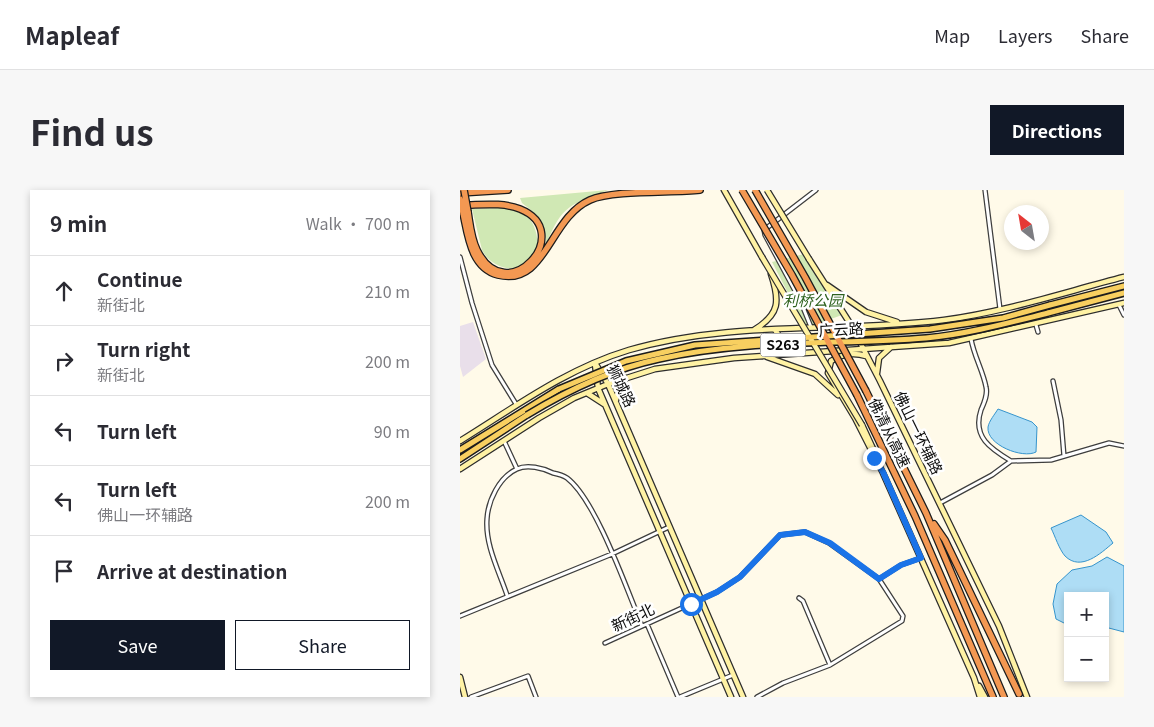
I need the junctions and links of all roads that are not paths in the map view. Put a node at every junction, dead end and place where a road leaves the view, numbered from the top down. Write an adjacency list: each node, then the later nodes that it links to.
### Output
1 (464, 190): 13 (highway, bridge)
2 (508, 190): 10 (highway)
3 (700, 190): 13 (highway)
4 (724, 190): 15 (main road, bridge)
5 (742, 190): 87 (highway, 佛清从高速, bridge)
6 (755, 190): 58 (highway, 佛清从高速, bridge)
7 (767, 190): 17 (main road, 佛山一环辅路, bridge)
8 (816, 190): 26 (street)
9 (985, 190): 21 (street)
10 (460, 193)
11 (460, 199): 13 (highway, bridge)
12 (460, 205): 13 (highway)
13 (465, 212)
14 (460, 257): 45 (street)
15 (770, 272): 28 (main road, bridge); 56 (main road, bridge)
16 (1124, 277): 21 (main road, 广云路 / S263)
17 (824, 282): 23 (main road); 24 (main road, 佛山一环辅路)
18 (1124, 286): 50 (main road, 广云路 / S263, bridge)
19 (1124, 293): 52 (main road, 广云路 / S263, bridge)
20 (1122, 304): 22 (street); 25 (main road, 广云路 / S263)
21 (1000, 309): 23 (main road, 广云路 / S263)
22 (1124, 315)
23 (901, 323): 24 (main road, 广云路 / S263)
24 (851, 325): 26 (main road, 广云路 / S263); 32 (main road, 佛山一环辅路)
25 (1036, 325): 29 (street); 30 (main road, 广云路 / S263)
26 (811, 327): 27 (main road, 广云路 / S263)
27 (775, 330): 28 (main road, 广云路 / S263); 34 (main road)
28 (753, 331): 36 (main road, 广云路 / S263)
29 (1038, 332)
30 (971, 339): 31 (main road, 广云路 / S263); 53 (street)
31 (892, 346): 32 (main road, 广云路 / S263); 39 (main road)
32 (863, 349): 34 (main road, 广云路 / S263); 35 (main road, 佛山一环辅路)
33 (764, 356): 34 (main road, 广云路 / S263); 37 (main road, 广云路 / S263); 44 (main road)
34 (774, 356)
35 (866, 356): 39 (main road, 佛山一环辅路); 44 (main road)
36 (595, 363): 40 (main road, 狮城路); 41 (main road, 狮城路); 45 (main road, S263)
37 (627, 377): 40 (main road, 广云路 / S263); 43 (main road)
38 (1053, 381): 51 (street)
39 (880, 382): 57 (main road, 佛山一环辅路)
40 (608, 384): 41 (main road, 广云路 / S263); 43 (main road, 狮城路)
41 (598, 388): 42 (main road, 广云路 / S263); 46 (main road, 狮城路)
42 (587, 393): 46 (main road); 47 (main road, 广云路 / S263)
43 (616, 401): 59 (main road, 狮城路)
44 (845, 403): 56 (main road)
45 (516, 404): 48 (main road, S263)
46 (606, 406): 60 (main road, 狮城路)
47 (504, 440): 54 (main road, 广云路 / S263); 55 (street)
48 (460, 442)
49 (1124, 446): 51 (street)
50 (460, 450)
51 (1064, 456): 53 (street)
52 (460, 459)
53 (1011, 462): 57 (street)
54 (460, 469)
55 (517, 469): 61 (street); 64 (street)
56 (883, 472): 62 (main road)
57 (940, 503): 89 (main road, 佛山一环辅路)
58 (926, 512): 77 (highway); 88 (highway, 佛清从高速)
59 (669, 527): 60 (street); 66 (main road, 狮城路)
60 (660, 531): 61 (street); 67 (main road, 狮城路)
61 (612, 554): 64 (street); 70 (street)
62 (921, 558): 63 (street); 75 (main road)
63 (879, 579): 66 (street, 新街北); 72 (street, 新街北)
64 (508, 595): 68 (street)
65 (799, 598): 72 (street)
66 (701, 600): 67 (street, 新街北); 73 (main road, 狮城路)
67 (691, 604): 69 (street, 新街北); 76 (main road, 狮城路)
68 (460, 616)
69 (647, 624): 70 (street, 新街北); 82 (street)
70 (642, 626): 71 (street, 新街北)
71 (605, 643)
72 (830, 665): 85 (street)
73 (733, 675): 76 (street); 84 (main road, 狮城路)
74 (460, 677): 79 (main road)
75 (974, 678): 78 (main road); 86 (main road)
76 (723, 679): 82 (street); 83 (main road, 狮城路)
77 (1020, 695)
78 (978, 696)
79 (465, 697)
80 (472, 697): 81 (street)
81 (536, 697)
82 (679, 697)
83 (731, 697)
84 (742, 697)
85 (757, 697)
86 (985, 697)
87 (993, 697)
88 (1004, 697)
89 (1026, 697)

